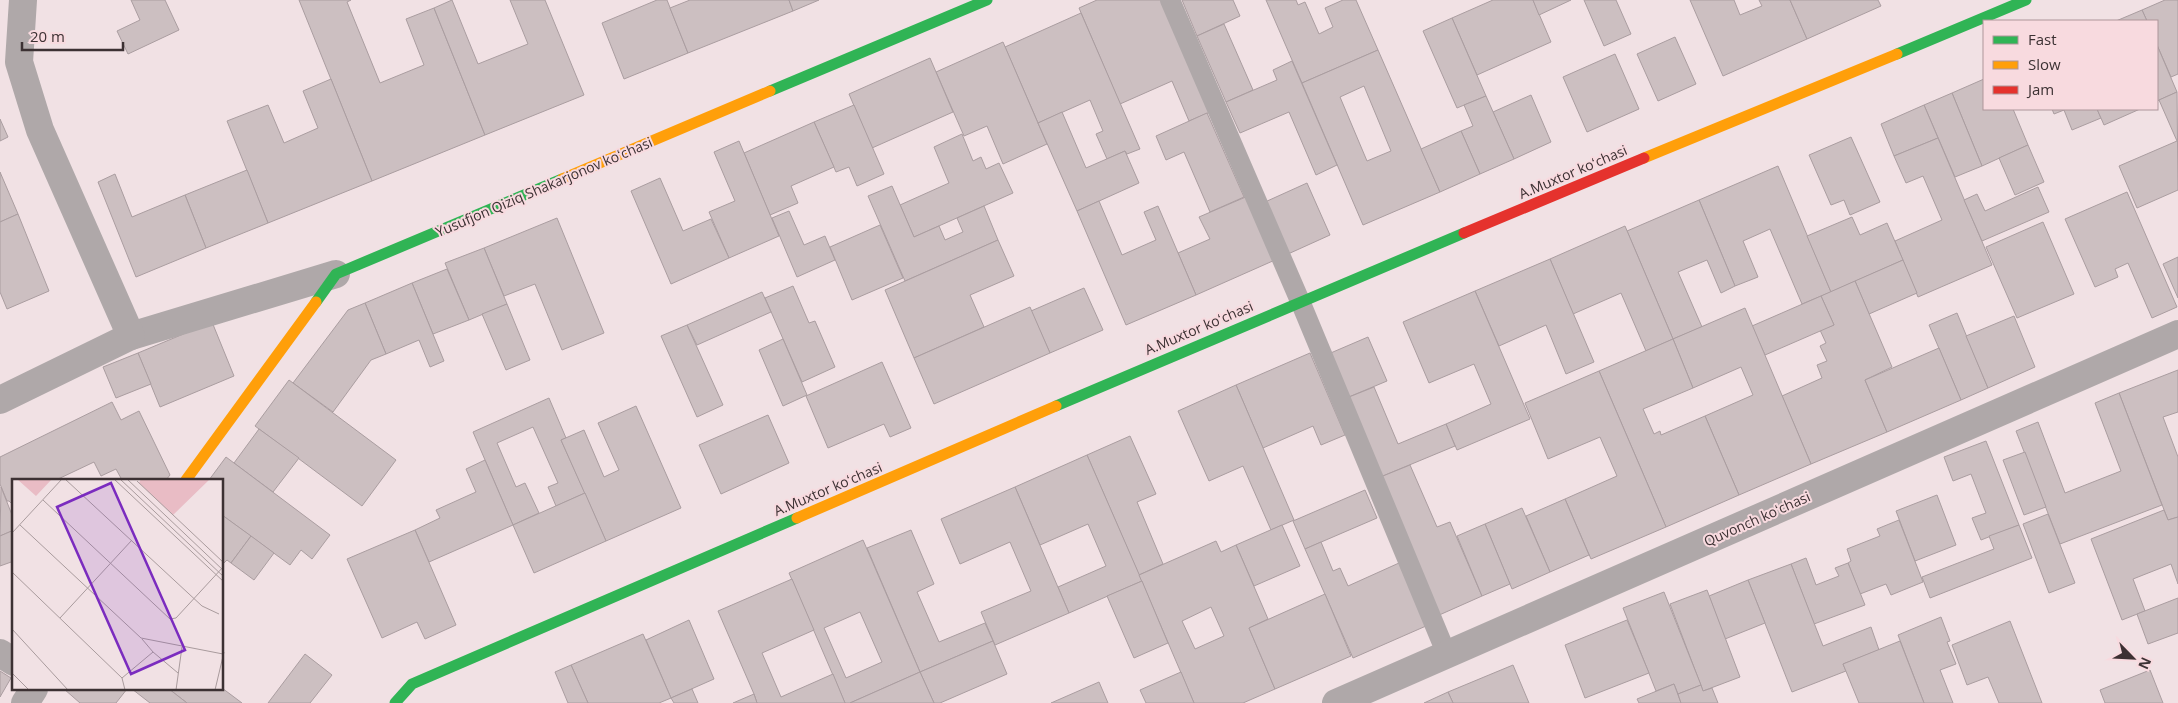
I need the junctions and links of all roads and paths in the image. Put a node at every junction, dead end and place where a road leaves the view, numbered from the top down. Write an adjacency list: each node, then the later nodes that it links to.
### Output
1 (23, 0): 8 (street)
2 (987, 0): 5 (street, Yusufjon Qiziq Shakarjonov koʻchasi)
3 (1170, 0): 6 (lane)
4 (2026, 0): 6 (street, A.Muxtor koʻchasi)
5 (336, 274): 8 (street); 10 (street)
6 (1300, 301): 12 (lane); 16 (street, A.Muxtor koʻchasi)
7 (2178, 334): 12 (street, Quvonch koʻchasi)
8 (131, 336): 9 (street)
9 (0, 400)
10 (187, 479)
11 (0, 653): 13 (street)
12 (1447, 655): 17 (street, Quvonch koʻchasi)
13 (12, 661)
14 (33, 690): 15 (street)
15 (25, 703)
16 (395, 703)
17 (1336, 703)

